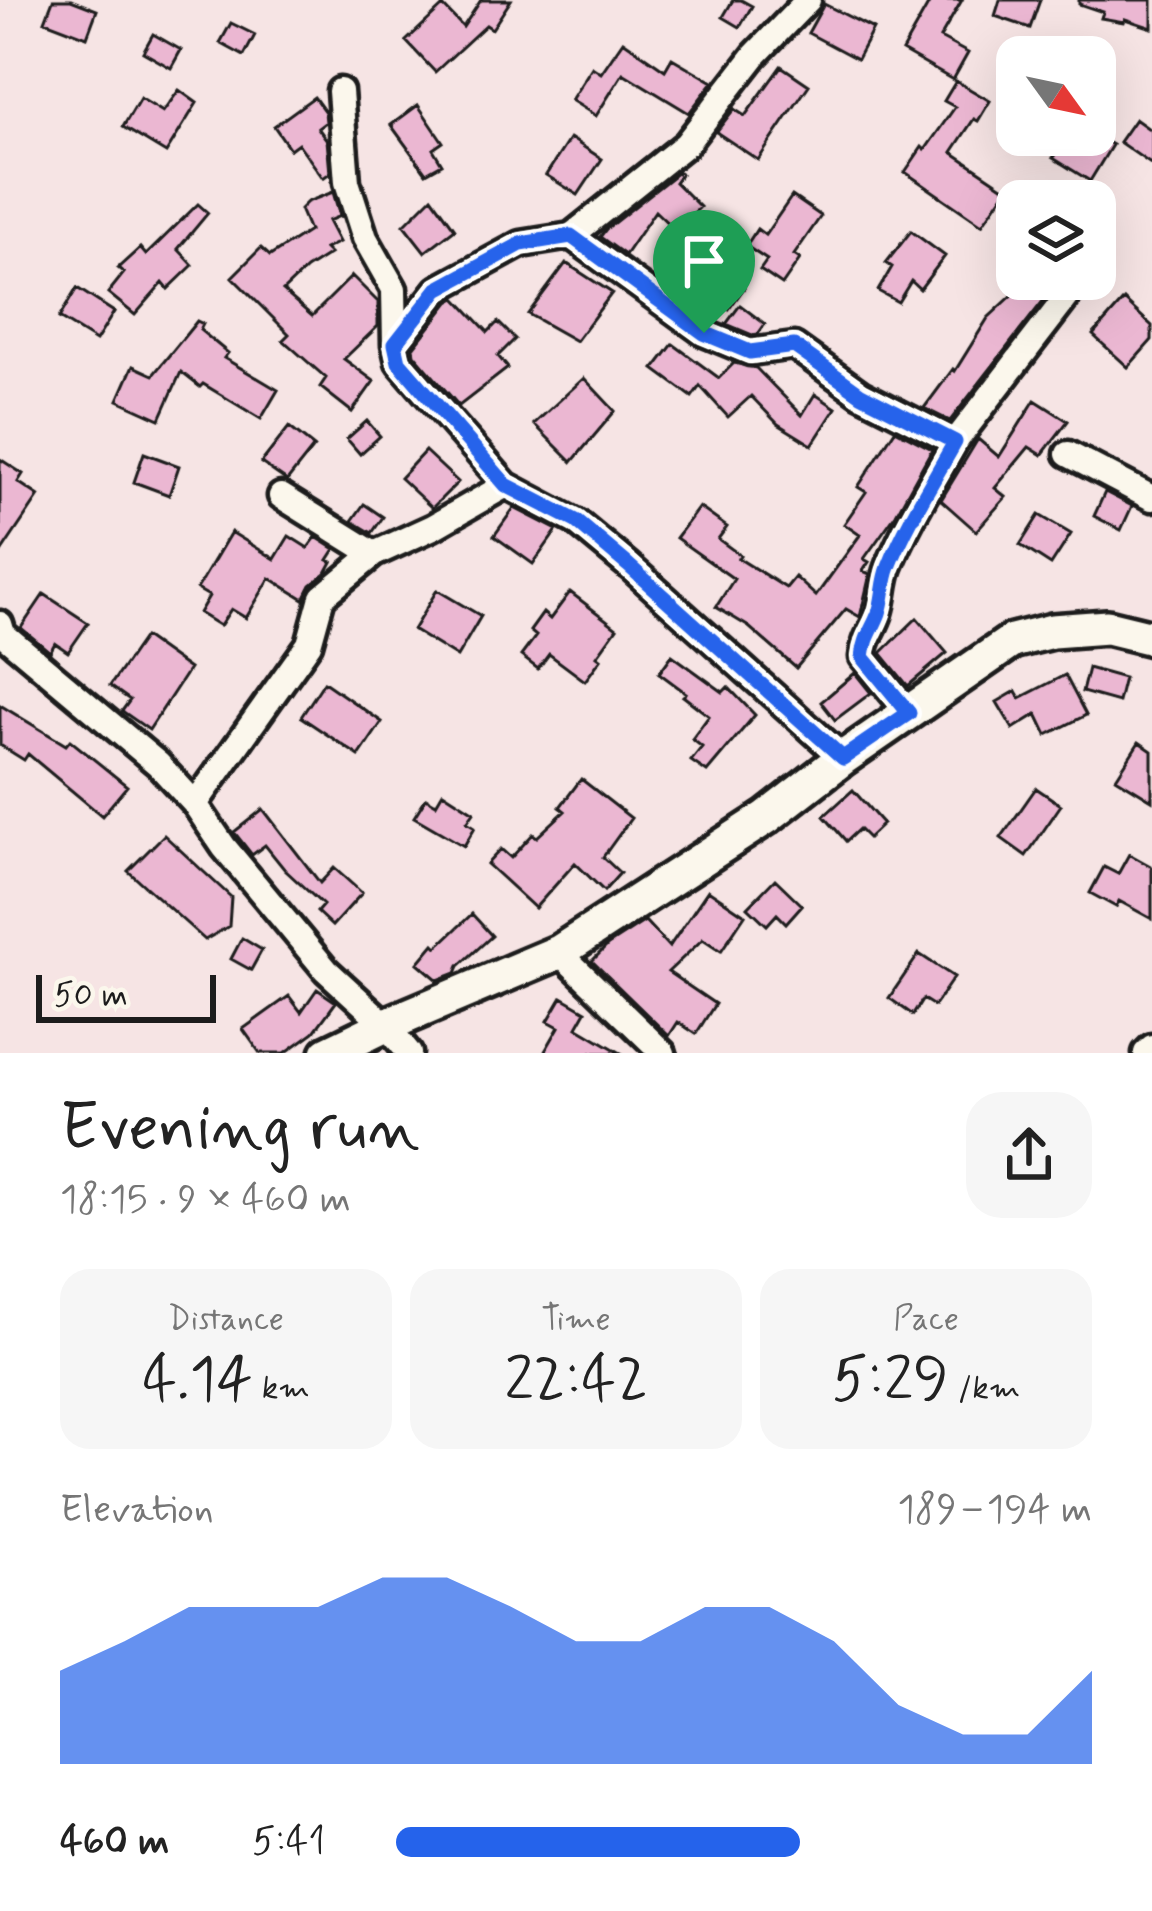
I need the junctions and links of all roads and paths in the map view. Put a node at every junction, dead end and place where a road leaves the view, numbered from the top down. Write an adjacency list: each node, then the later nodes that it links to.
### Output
1 (808, 0): 3 (street)
2 (340, 91): 5 (street)
3 (571, 236): 5 (street); 6 (street)
4 (1064, 300): 6 (street)
5 (395, 344): 8 (street)
6 (955, 442): 14 (street)
7 (1068, 454): 10 (street)
8 (506, 485): 11 (street); 15 (street)
9 (281, 496): 11 (street)
10 (1152, 498)
11 (374, 554): 16 (street)
12 (0, 624): 16 (street)
13 (1149, 630): 14 (main road)
14 (909, 713): 15 (main road)
15 (843, 758): 17 (main road)
16 (195, 805): 18 (street)
17 (559, 952): 18 (main road); 21 (street)
18 (386, 1025): 19 (main road); 20 (street)
19 (328, 1053)
20 (410, 1053)
21 (663, 1053)

